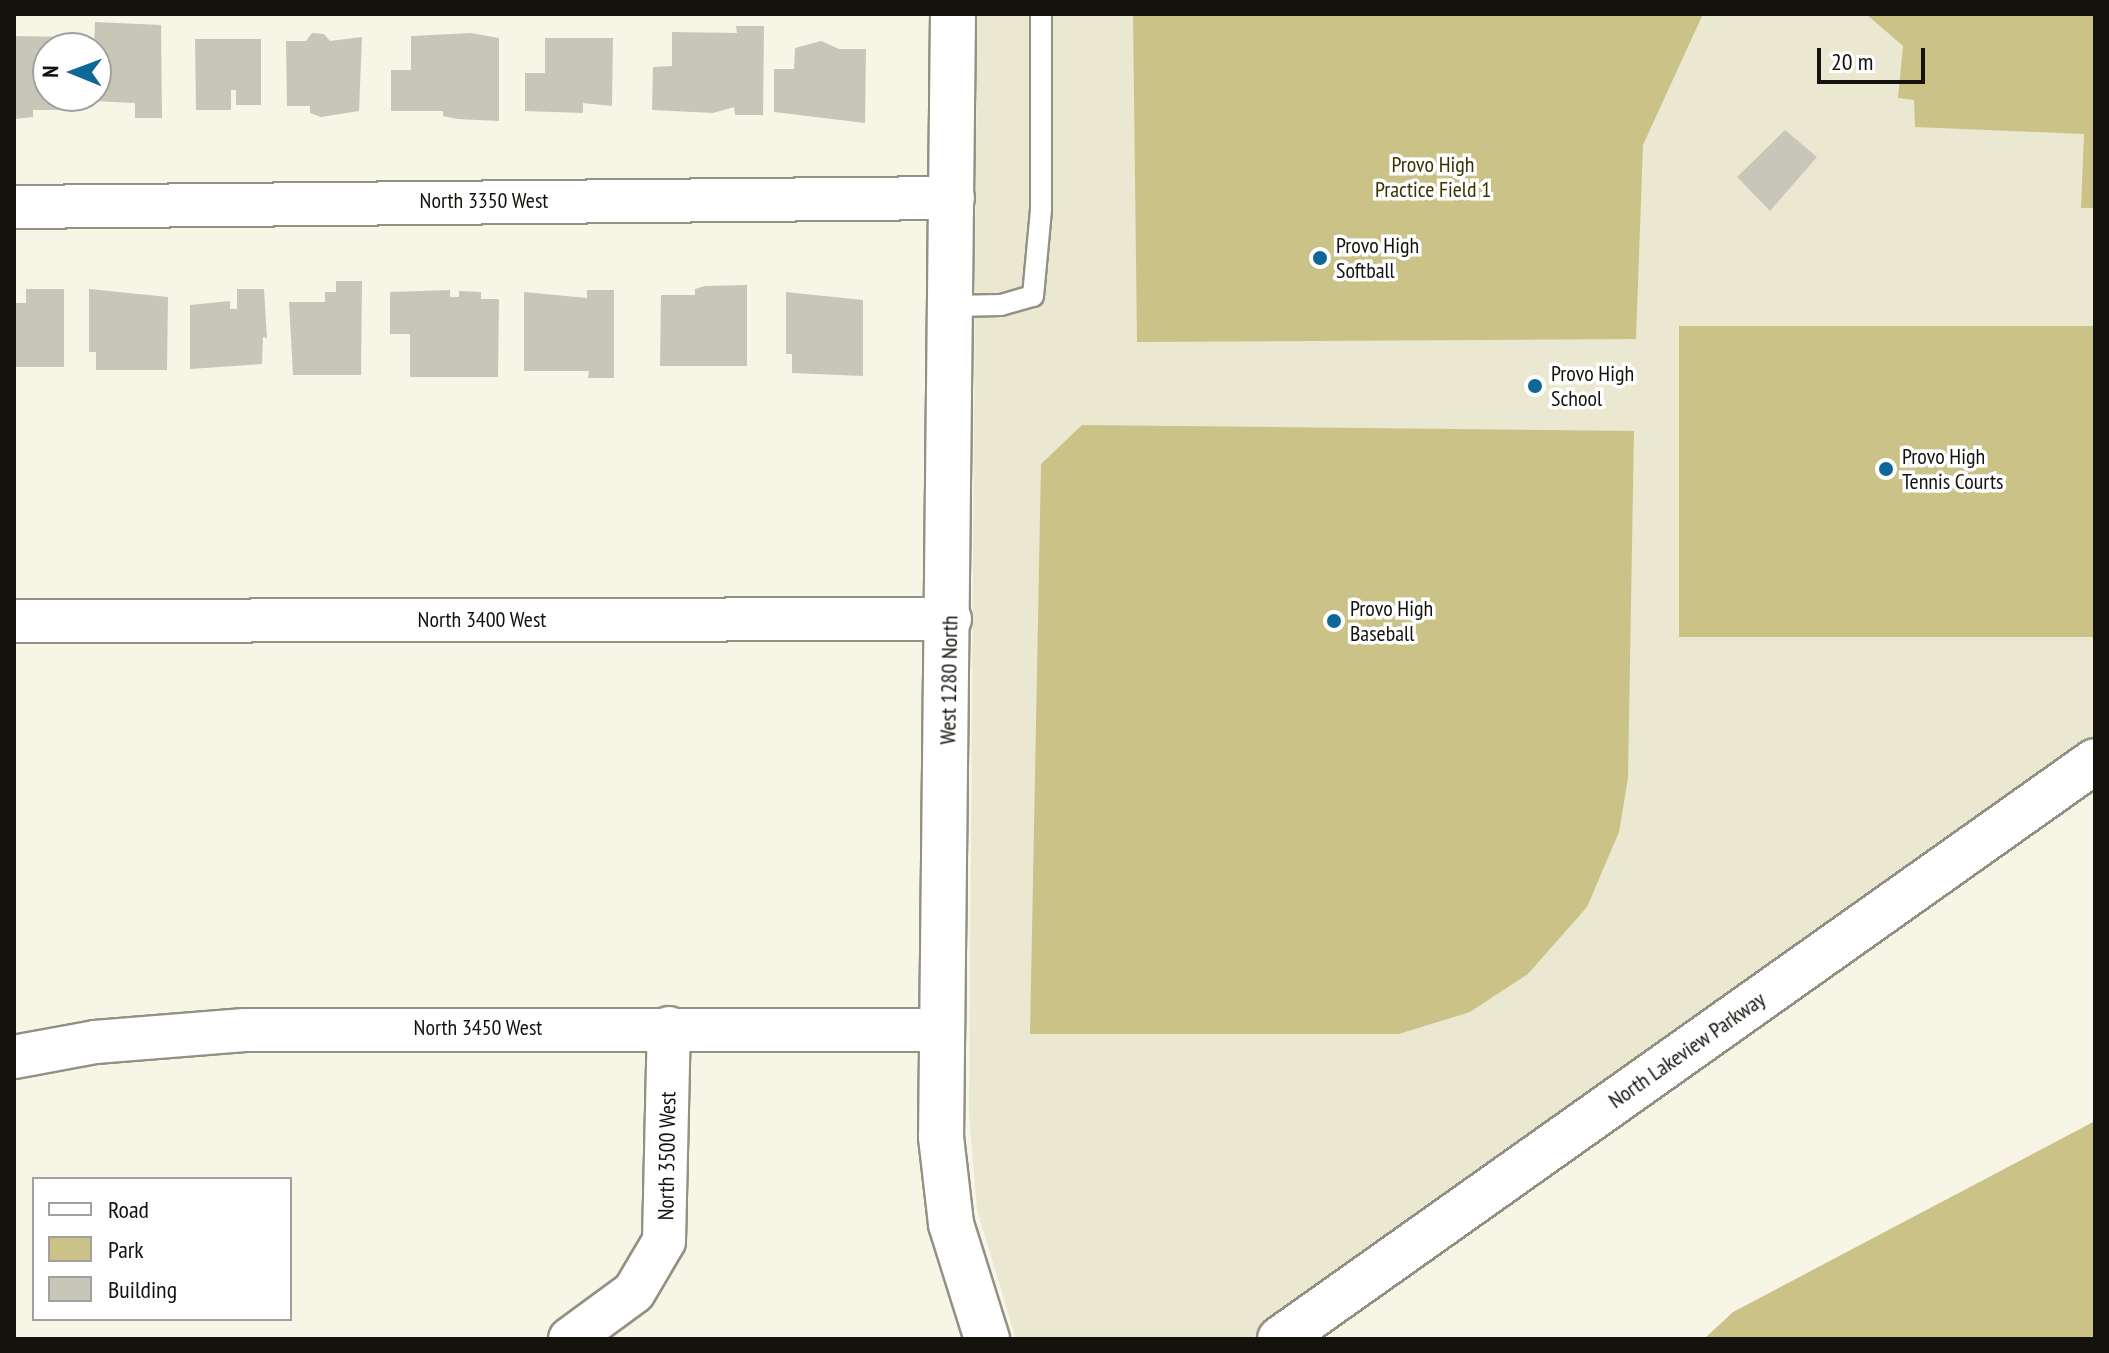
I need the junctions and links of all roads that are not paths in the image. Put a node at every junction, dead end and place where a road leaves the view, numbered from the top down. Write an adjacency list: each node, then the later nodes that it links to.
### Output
1 (953, 14): 3 (street, West 1280 North)
2 (1041, 14): 5 (lane)
3 (953, 198): 4 (street, North 3350 West); 5 (street, West 1280 North)
4 (14, 207)
5 (953, 306): 6 (street, West 1280 North)
6 (950, 619): 7 (street, North 3400 West); 10 (street, West 1280 North)
7 (14, 621)
8 (2095, 761): 14 (street, North Lakeview Parkway)
9 (669, 1028): 10 (street, North 3450 West); 11 (street, North 3450 West); 12 (street, North 3500 West)
10 (943, 1030): 13 (street, West 1280 North)
11 (14, 1057)
12 (570, 1339)
13 (987, 1339)
14 (1280, 1339)

